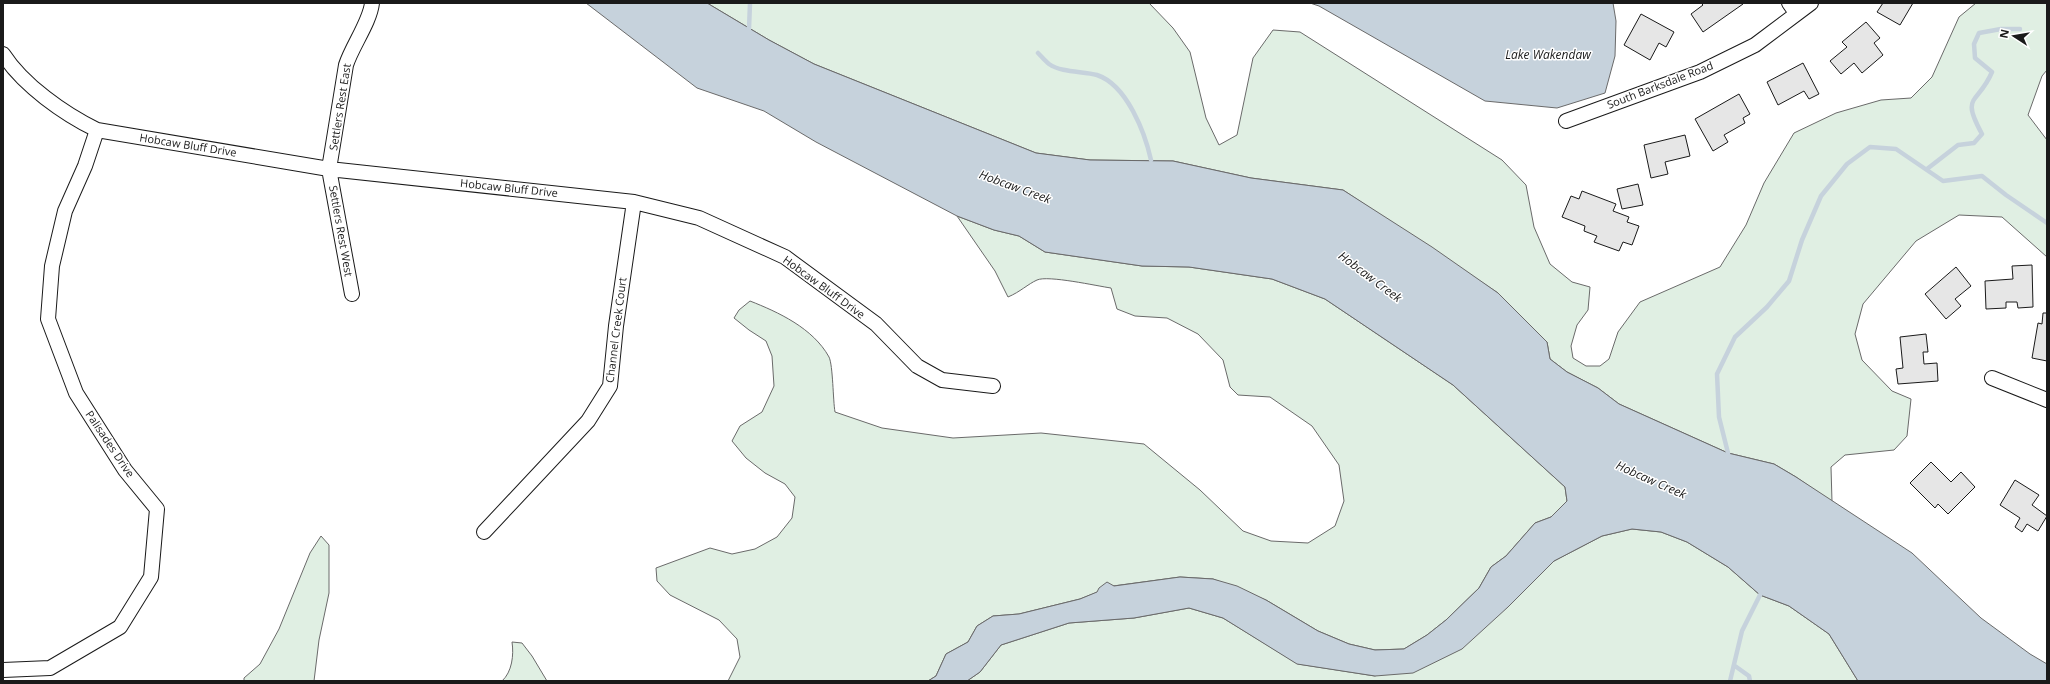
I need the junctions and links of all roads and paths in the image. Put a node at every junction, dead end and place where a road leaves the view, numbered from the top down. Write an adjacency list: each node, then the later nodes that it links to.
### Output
1 (372, 3): 7 (street, Settlers Rest East)
2 (1811, 3): 3 (street, South Barksdale Road)
3 (1793, 8): 5 (street, South Barksdale Road)
4 (3, 54): 6 (street, Hobcaw Bluff Drive)
5 (1566, 121)
6 (97, 130): 7 (street, Hobcaw Bluff Drive); 14 (street, Palisades Drive)
7 (330, 169): 8 (street, Hobcaw Bluff Drive); 9 (street, Settlers Rest West)
8 (634, 202): 11 (street, Hobcaw Bluff Drive); 13 (street, Channel Creek Court)
9 (352, 294)
10 (1992, 378): 12 (street)
11 (993, 386)
12 (2047, 400)
13 (484, 532)
14 (3, 670)

